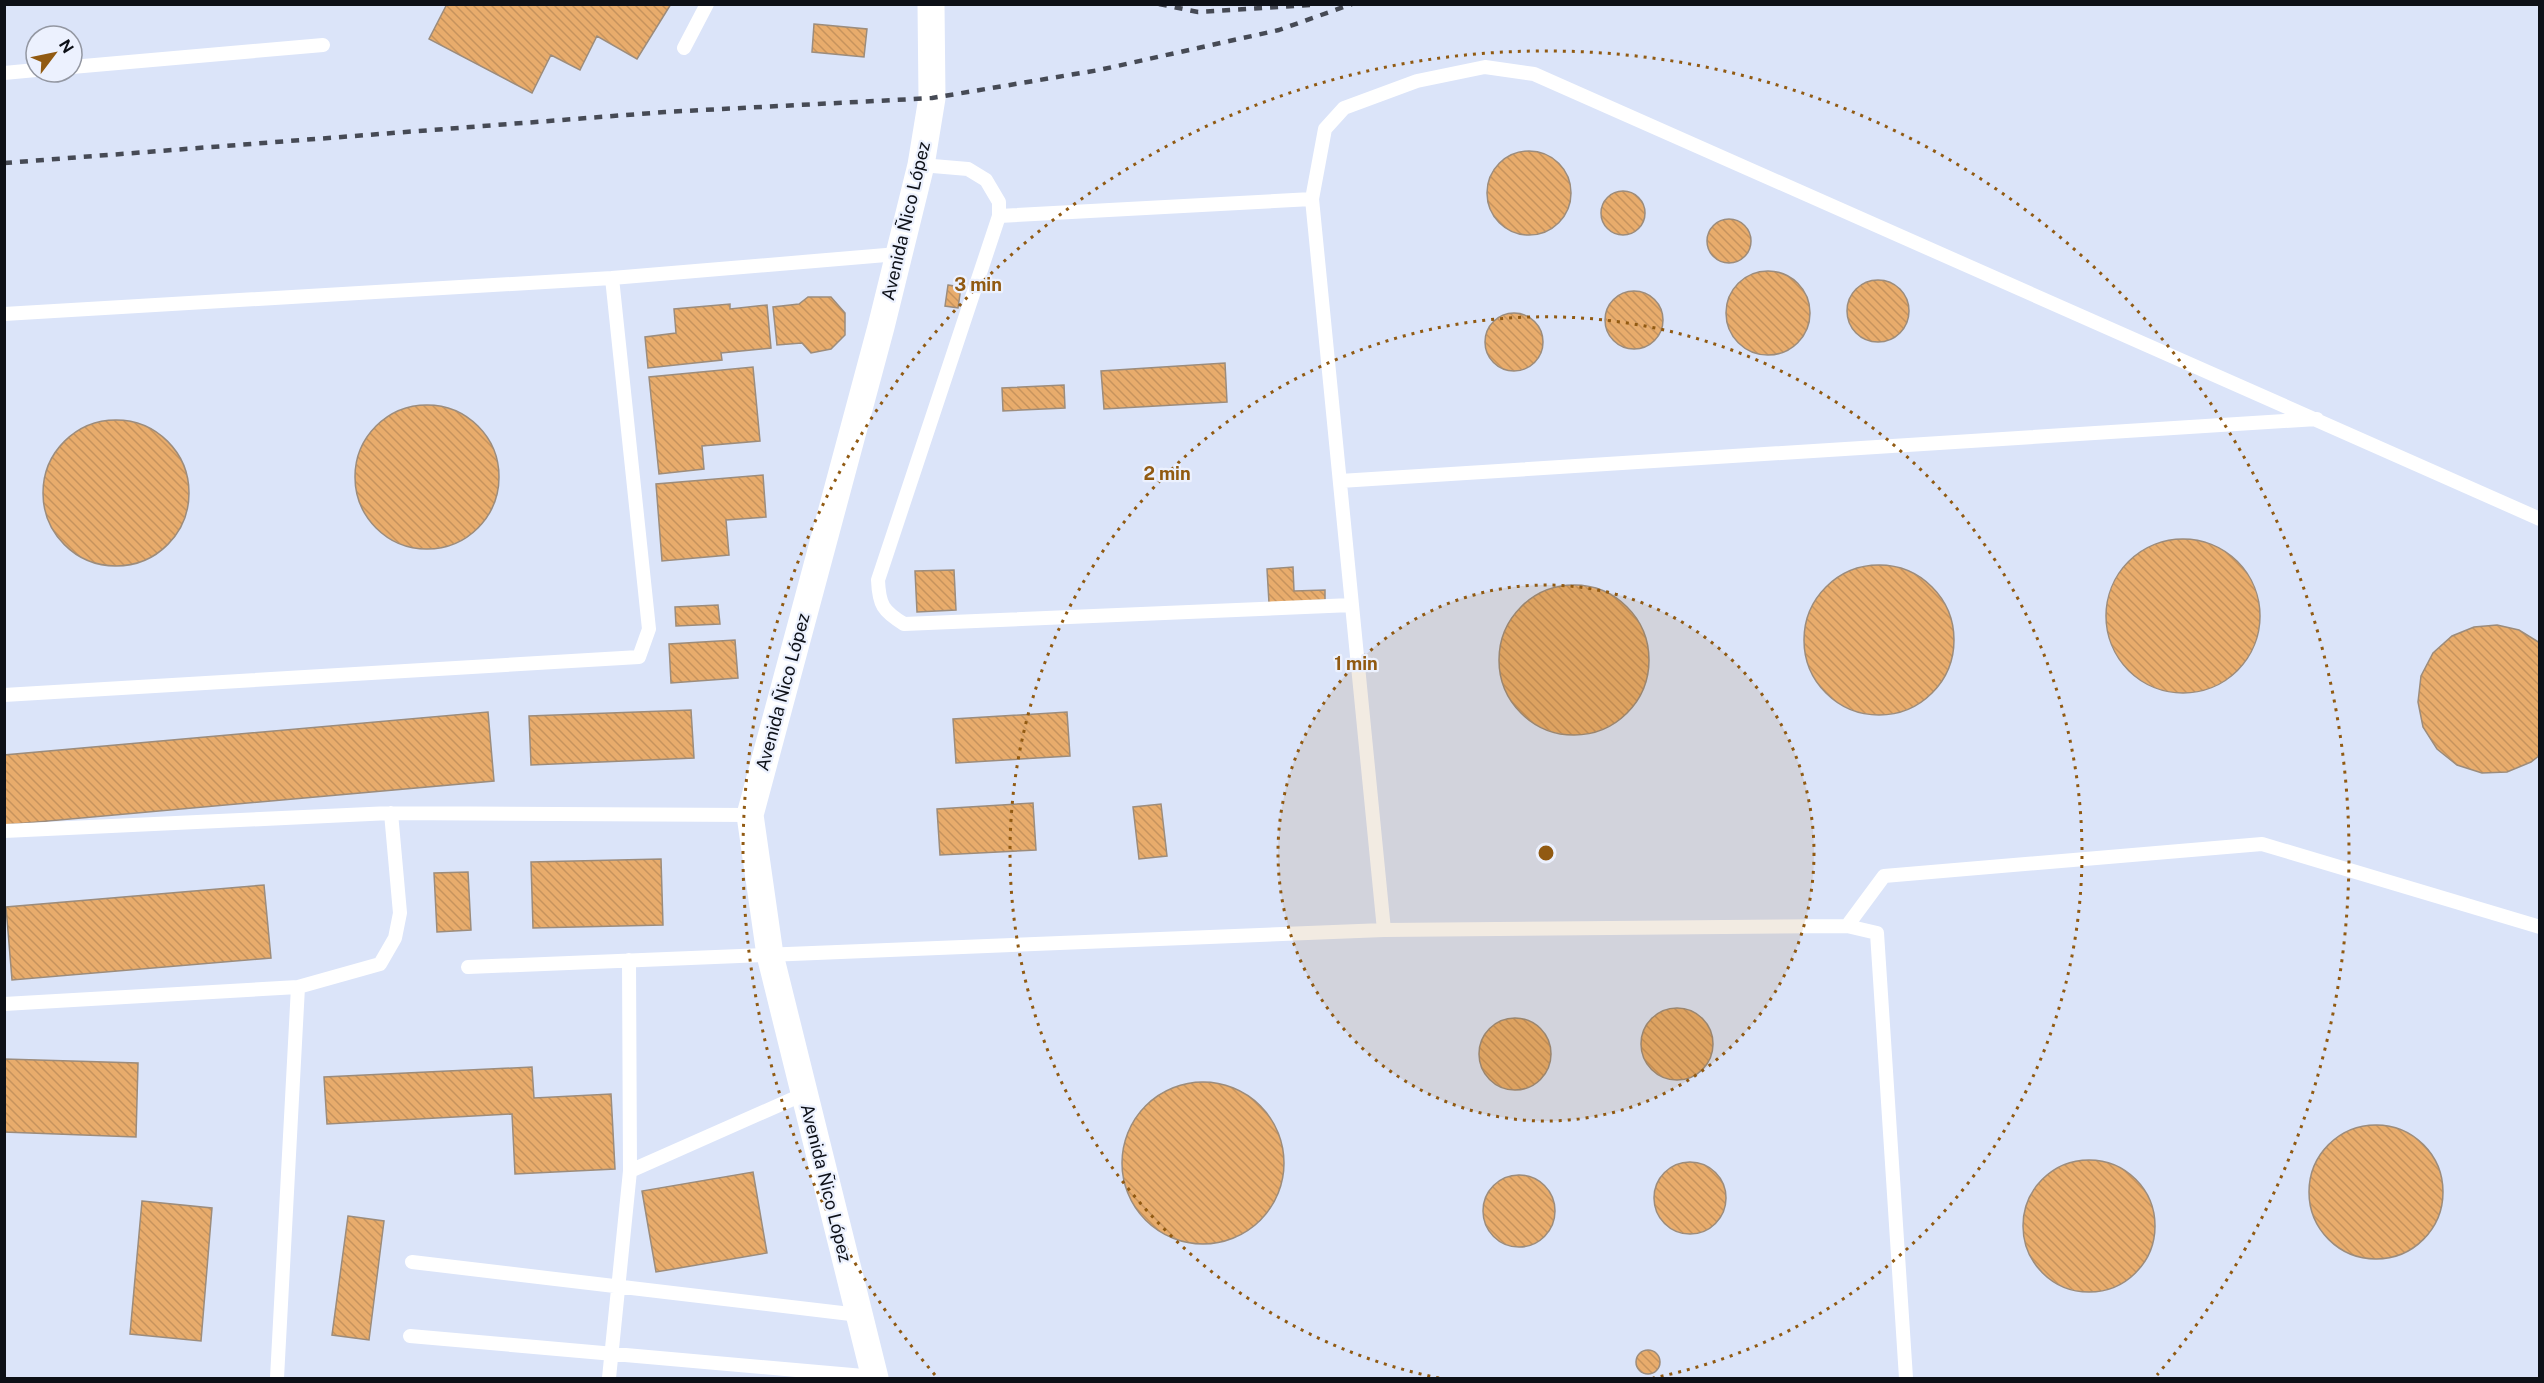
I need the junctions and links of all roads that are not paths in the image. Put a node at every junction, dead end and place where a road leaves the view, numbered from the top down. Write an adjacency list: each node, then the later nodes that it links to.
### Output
1 (707, 4): 4 (lane)
2 (931, 4): 8 (street, Avenida Ñico López)
3 (323, 45): 5 (lane)
4 (684, 48)
5 (84, 66)
6 (24, 71): 7 (lane)
7 (4, 73)
8 (921, 165): 10 (lane); 11 (street, Avenida Ñico López)
9 (1312, 199): 10 (lane); 14 (lane); 15 (lane)
10 (999, 216): 17 (lane)
11 (898, 254): 12 (lane); 20 (street, Avenida Ñico López)
12 (612, 278): 13 (lane); 18 (lane)
13 (4, 314)
14 (2319, 419): 15 (lane); 16 (lane)
15 (1340, 481): 17 (lane)
16 (2540, 519)
17 (1352, 605): 24 (lane)
18 (4, 695)
19 (391, 813): 20 (lane); 21 (lane); 28 (lane)
20 (750, 815): 25 (street, Avenida Ñico López)
21 (4, 831)
22 (1846, 926): 23 (lane); 24 (lane); 40 (lane)
23 (2540, 927)
24 (1384, 930): 25 (lane)
25 (770, 955): 26 (lane); 30 (street, Avenida Ñico López)
26 (629, 960): 27 (lane); 31 (lane)
27 (468, 967)
28 (298, 987): 29 (lane); 37 (lane)
29 (4, 1004)
30 (804, 1094): 31 (lane); 34 (street, Avenida Ñico López)
31 (630, 1171): 33 (lane)
32 (412, 1262): 33 (lane)
33 (619, 1287): 34 (lane); 36 (lane)
34 (859, 1315): 39 (street, Avenida Ñico López)
35 (410, 1336): 36 (lane)
36 (611, 1353): 38 (lane); 39 (lane)
37 (277, 1378)
38 (609, 1378)
39 (875, 1378)
40 (1906, 1378)

